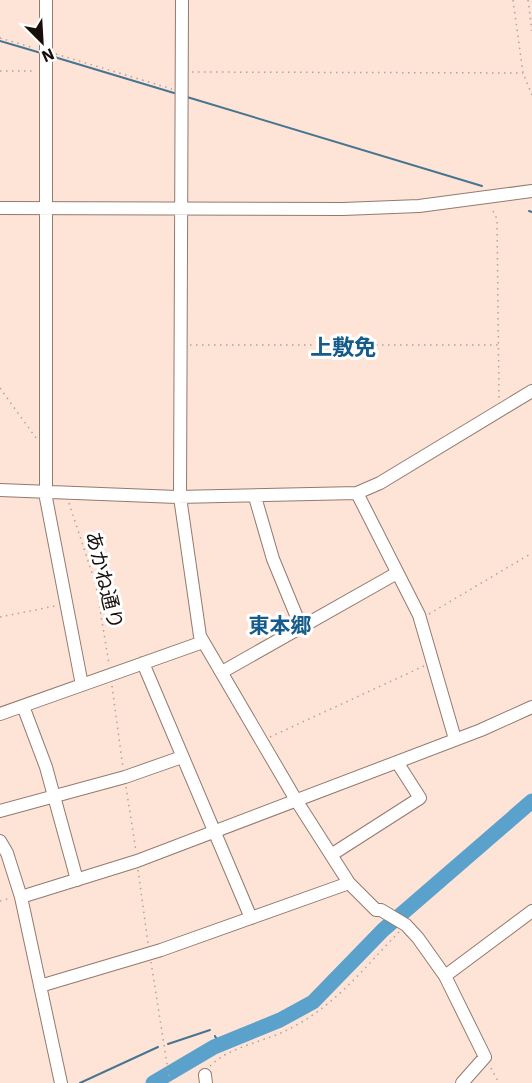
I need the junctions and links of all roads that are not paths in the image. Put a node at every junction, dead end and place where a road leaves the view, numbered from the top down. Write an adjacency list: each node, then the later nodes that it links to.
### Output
1 (46, 0): 5 (street)
2 (182, 0): 6 (street)
3 (532, 192): 6 (street)
4 (0, 208): 5 (street)
5 (46, 208): 6 (street); 9 (street)
6 (180, 209): 11 (street)
7 (532, 391): 10 (street)
8 (0, 490): 9 (street)
9 (46, 493): 11 (street); 18 (street)
10 (357, 493): 12 (street); 13 (street)
11 (180, 497): 12 (street); 15 (street)
12 (255, 497): 14 (street)
13 (397, 573): 14 (street); 22 (street)
14 (301, 627): 17 (street)
15 (203, 642): 16 (street); 17 (street)
16 (143, 663): 18 (street); 23 (street)
17 (222, 672): 26 (street)
18 (82, 685): 19 (street)
19 (23, 706): 21 (street); 25 (street)
20 (532, 707): 22 (street)
21 (0, 714)
22 (455, 739): 24 (street)
23 (182, 757): 25 (street); 28 (street)
24 (397, 762): 26 (street); 31 (street)
25 (55, 796): 27 (street); 32 (street)
26 (296, 800): 28 (street); 31 (street)
27 (0, 811)
28 (215, 831): 32 (street); 36 (street)
29 (0, 841): 30 (street)
30 (3, 853): 34 (street)
31 (331, 855): 33 (street)
32 (77, 880): 34 (street)
33 (348, 883): 36 (street); 37 (street)
34 (21, 897): 38 (street)
35 (532, 911): 37 (street)
36 (251, 918): 38 (street)
37 (445, 976): 40 (street)
38 (40, 986): 39 (street)
39 (60, 1083)
40 (462, 1083)

